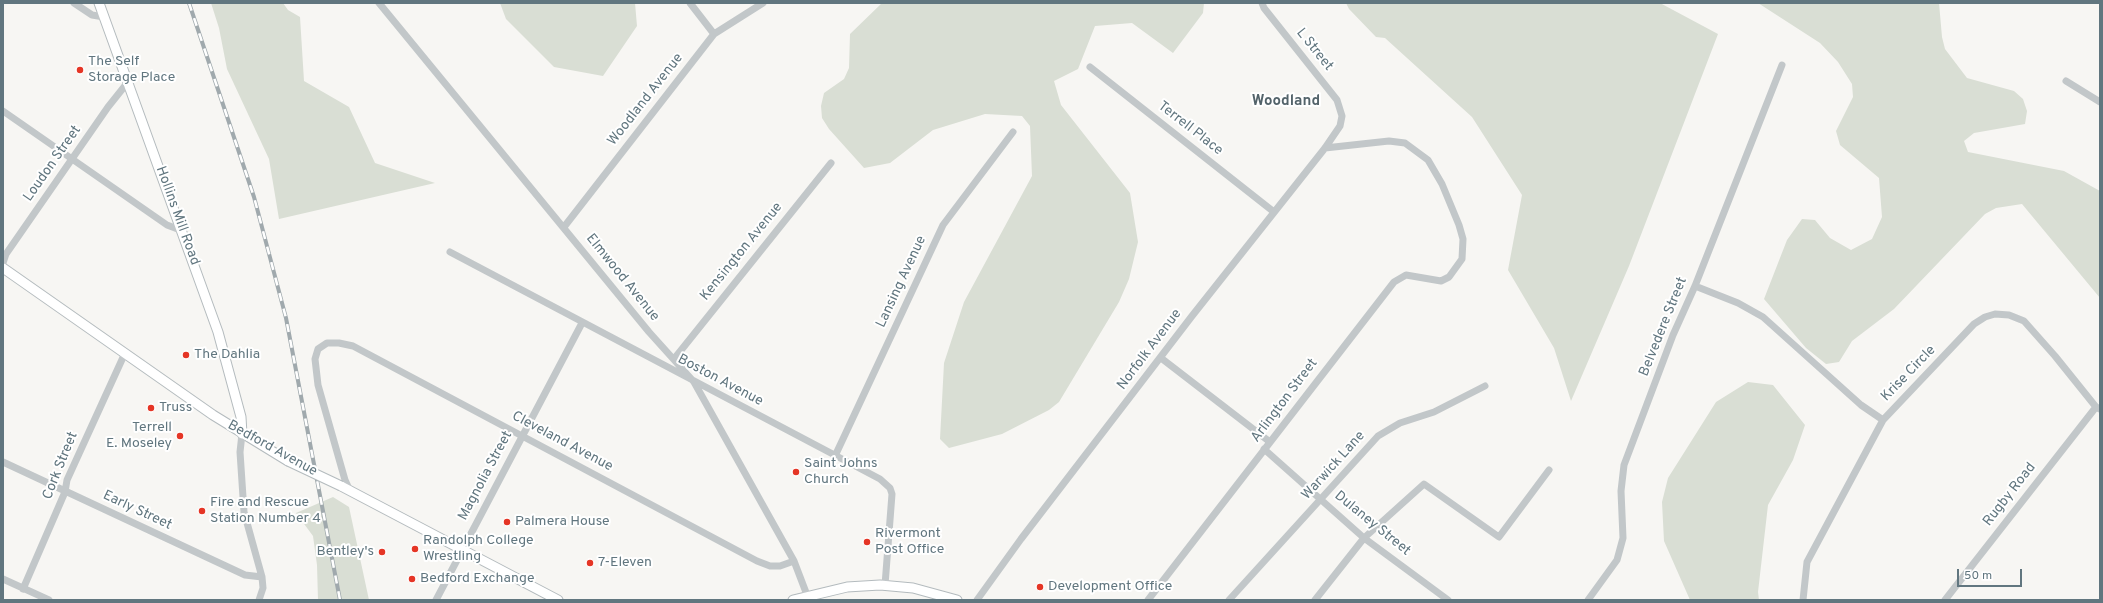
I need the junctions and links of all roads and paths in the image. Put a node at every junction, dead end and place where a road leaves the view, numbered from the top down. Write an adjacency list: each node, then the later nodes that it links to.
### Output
1 (74, 3): 7 (street)
2 (99, 3): 7 (street, Hollins Mill Road)
3 (379, 3): 21 (street, Elmwood Avenue)
4 (690, 3): 8 (street)
5 (763, 3): 8 (street, Woodland Avenue)
6 (1262, 3): 15 (street, L Street)
7 (104, 17): 12 (street, Hollins Mill Road)
8 (714, 34): 21 (street, Woodland Avenue)
9 (1782, 64): 26 (street, Belvedere Street)
10 (1090, 67): 20 (street, Terrell Place)
11 (2066, 81): 13 (street)
12 (128, 82): 18 (street, Loudon Street); 22 (street, Hollins Mill Road)
13 (2100, 102)
14 (3, 111): 18 (street)
15 (1342, 116): 17 (street, Norfolk Avenue)
16 (1013, 132): 39 (street, Lansing Avenue)
17 (1325, 148): 20 (street, Norfolk Avenue); 37 (street, Arlington Street)
18 (72, 160): 22 (street); 24 (street, Loudon Street)
19 (831, 163): 30 (street, Kensington Avenue)
20 (1274, 212): 29 (street, Norfolk Avenue)
21 (564, 227): 30 (street, Elmwood Avenue)
22 (183, 231): 35 (street, Hollins Mill Road)
23 (450, 252): 27 (street, Boston Avenue)
24 (3, 263)
25 (3, 268): 28 (street, Bedford Avenue)
26 (1695, 286): 34 (street); 64 (street, Belvedere Street)
27 (582, 323): 31 (street, Boston Avenue); 36 (street, Magnolia Street)
28 (125, 353): 35 (street, Bedford Avenue); 43 (street, Cork Street)
29 (1161, 358): 37 (street); 59 (street, Norfolk Avenue)
30 (674, 359): 31 (street, Elmwood Avenue)
31 (694, 382): 39 (street, Boston Avenue); 47 (street, Elmwood Avenue)
32 (1485, 386): 44 (street, Warwick Lane)
33 (2098, 408): 34 (street, Krise Circle); 66 (street, Rugby Road)
34 (1883, 420): 65 (street, Krise Circle)
35 (242, 434): 42 (street, Bedford Avenue, bridge); 48 (street)
36 (522, 436): 42 (street, Cleveland Avenue); 46 (street, Magnolia Street); 47 (street, Cleveland Avenue)
37 (1270, 442): 38 (street, Arlington Street)
38 (1264, 449): 44 (street, Dulaney Street); 60 (street, Arlington Street)
39 (835, 456): 50 (street, Boston Avenue)
40 (3, 462): 43 (street, Early Street)
41 (1549, 470): 45 (street)
42 (350, 491): 46 (street, Bedford Avenue)
43 (65, 492): 48 (street, Early Street); 51 (street, Cork Street)
44 (1321, 499): 45 (street, Dulaney Street); 61 (street, Warwick Lane)
45 (1364, 538): 62 (street); 63 (street, Dulaney Street)
46 (461, 549): 55 (street, Magnolia Street); 56 (street, Bedford Avenue)
47 (794, 561): 52 (street, Elmwood Avenue)
48 (262, 577): 54 (street)
49 (3, 579): 51 (street)
50 (885, 585): 52 (street); 58 (street)
51 (23, 589): 53 (street)
52 (807, 595): 57 (street)
53 (49, 600)
54 (259, 600)
55 (436, 600)
56 (558, 600)
57 (793, 600)
58 (957, 600)
59 (978, 600)
60 (1148, 600)
61 (1229, 600)
62 (1315, 600)
63 (1448, 600)
64 (1588, 600)
65 (1803, 600)
66 (1945, 600)

